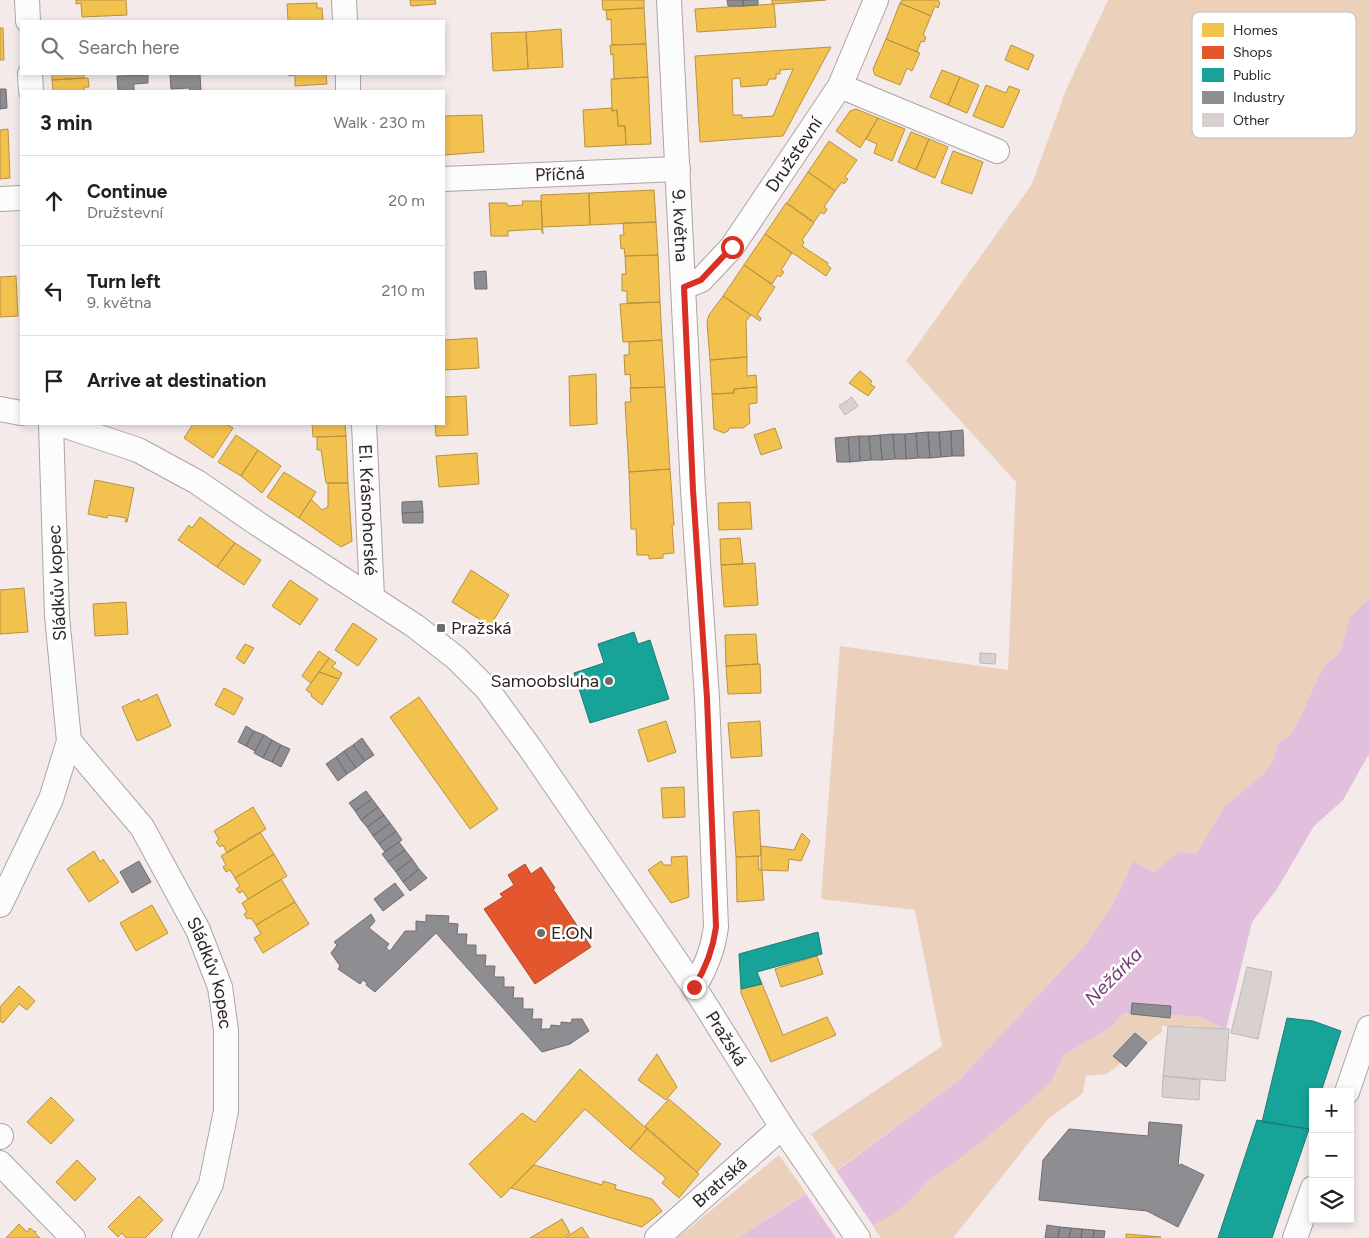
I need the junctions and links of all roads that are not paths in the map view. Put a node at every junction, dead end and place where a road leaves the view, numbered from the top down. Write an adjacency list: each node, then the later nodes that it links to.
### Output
1 (27, 0): 5 (street)
2 (344, 0): 6 (street)
3 (668, 0): 13 (street, 9. května)
4 (876, 0): 9 (street, Družstevní)
5 (28, 20)
6 (345, 20)
7 (30, 75): 10 (street)
8 (348, 75): 11 (street)
9 (840, 86): 12 (street); 17 (street, Družstevní)
10 (31, 90)
11 (348, 90)
12 (997, 150)
13 (678, 170): 14 (street, Příčná); 17 (street, 9. května)
14 (445, 179)
15 (20, 198): 16 (street)
16 (0, 199)
17 (684, 287): 26 (street, 9. května)
18 (0, 409): 19 (street)
19 (20, 413)
20 (51, 425): 24 (street, Sládkův kopec)
21 (63, 425): 23 (street, Pražská)
22 (364, 425): 23 (street, El. Krásnohorské)
23 (372, 597): 26 (street, Pražská)
24 (69, 741): 25 (street, Sládkův kopec); 33 (street, Sládkův kopec)
25 (0, 905)
26 (694, 987): 29 (street, Pražská)
27 (1369, 1028): 28 (street)
28 (1348, 1088)
29 (786, 1133): 34 (street, Bratrská); 35 (street, Pražská)
30 (0, 1163): 32 (street)
31 (1309, 1199): 36 (street)
32 (73, 1238)
33 (184, 1238)
34 (657, 1238)
35 (858, 1238)
36 (1295, 1238)

